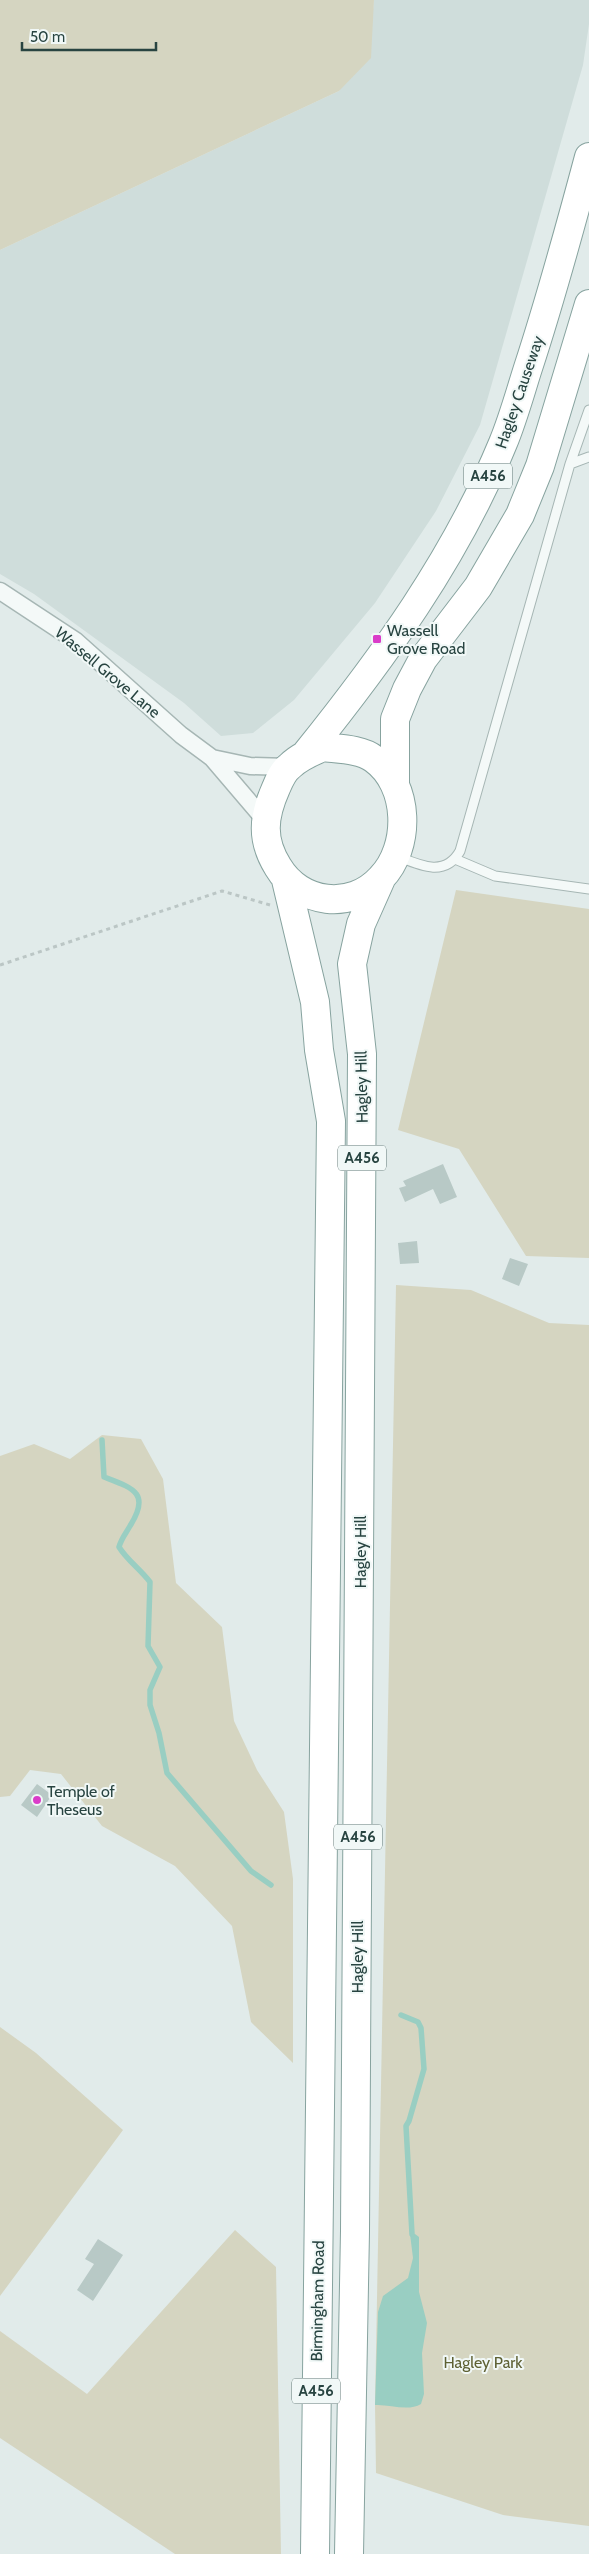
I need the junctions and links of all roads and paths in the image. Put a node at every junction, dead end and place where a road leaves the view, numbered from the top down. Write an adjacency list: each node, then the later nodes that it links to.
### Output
1 (589, 157): 8 (highway, Hagley Causeway / A456)
2 (589, 304): 9 (highway, A456)
3 (589, 410): 5 (lane)
4 (589, 457): 5 (lane)
5 (570, 464): 12 (lane)
6 (0, 591): 7 (street, Wassell Grove Lane)
7 (212, 758): 8 (street, Wassell Grove Lane); 10 (street, Wassell Grove Lane)
8 (297, 761): 9 (highway); 10 (highway)
9 (395, 785): 11 (highway)
10 (264, 819): 14 (highway)
11 (394, 855): 12 (lane); 13 (highway)
12 (455, 859): 15 (lane)
13 (381, 879): 14 (highway); 20 (highway, Hagley Hill / A456)
14 (286, 880): 16 (highway, Hagley Hill / A456)
15 (589, 890)
16 (292, 913): 17 (path); 18 (highway, Hagley Hill / A456)
17 (0, 965)
18 (318, 2229): 19 (highway, Birmingham Road / A456)
19 (315, 2554)
20 (349, 2554)

